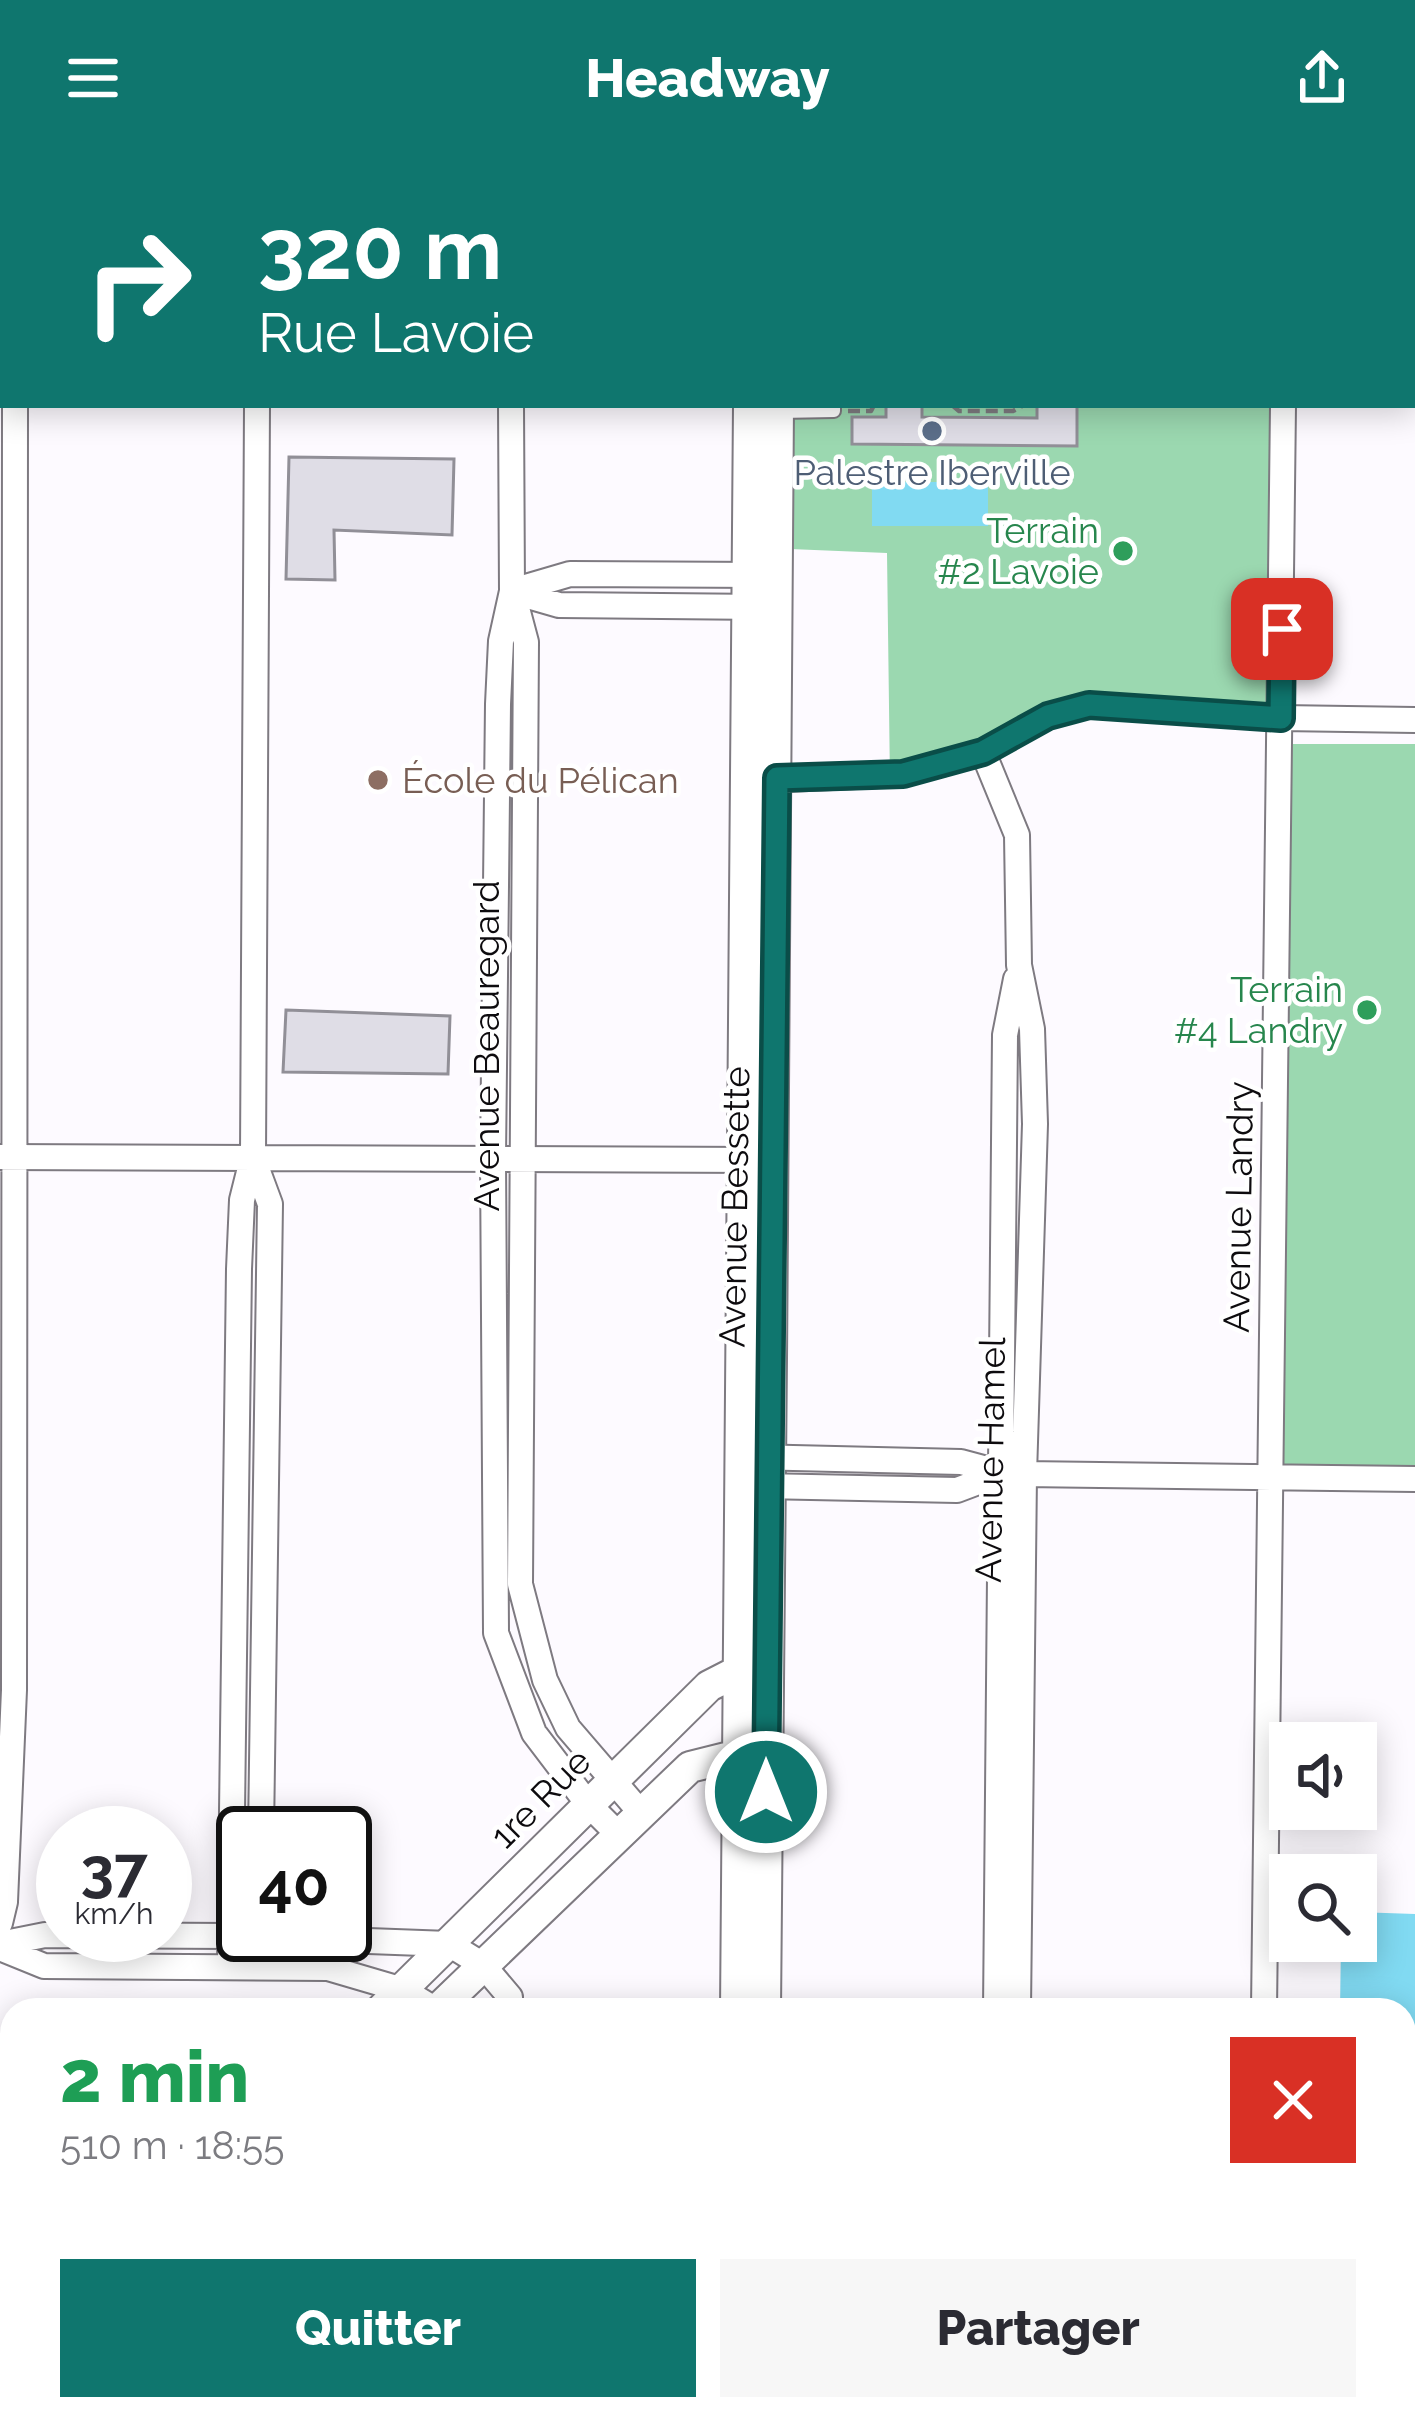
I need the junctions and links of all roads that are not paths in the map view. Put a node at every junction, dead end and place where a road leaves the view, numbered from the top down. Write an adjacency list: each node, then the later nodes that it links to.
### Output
1 (14, 408): 15 (street)
2 (257, 408): 18 (street)
3 (512, 408): 9 (street, Avenue Beauregard)
4 (768, 408): 7 (street, Avenue Bessette)
5 (768, 408): 8 (street, Avenue Bessette)
6 (1283, 408): 12 (street, Avenue Landry)
7 (780, 574): 8 (street); 11 (street, Avenue Bessette)
8 (748, 575): 9 (street); 10 (street, Avenue Bessette)
9 (512, 591): 10 (street); 19 (street, Avenue Beauregard); 20 (street, Avenue Beauregard)
10 (748, 607): 11 (street); 16 (street, Avenue Bessette)
11 (780, 608): 16 (street, Avenue Bessette)
12 (1281, 718): 13 (street); 14 (street); 25 (street, Avenue Landry)
13 (1415, 720)
14 (983, 752): 16 (street); 24 (street, Avenue Hamel)
15 (8, 755): 17 (street)
16 (762, 779): 21 (street, Avenue Bessette)
17 (6, 1156): 18 (street); 22 (street)
18 (253, 1156): 19 (street); 28 (street); 29 (street)
19 (493, 1158): 20 (street); 27 (street, Avenue Beauregard)
20 (521, 1158): 21 (street); 27 (street, Avenue Beauregard)
21 (759, 1161): 23 (street, Avenue Bessette)
22 (6, 1412): 30 (street)
23 (754, 1471): 24 (street); 31 (street, Avenue Bessette)
24 (1013, 1473): 25 (street); 44 (street, Avenue Hamel)
25 (1270, 1477): 26 (street); 58 (street, Avenue Landry)
26 (1415, 1479)
27 (508, 1501): 34 (street, Avenue Beauregard); 35 (street, Avenue Beauregard)
28 (236, 1534): 29 (street); 36 (street)
29 (265, 1534): 37 (street)
30 (6, 1544): 32 (street)
31 (753, 1664): 33 (street, Avenue Bessette); 34 (street, 1re Rue)
32 (7, 1690): 39 (street)
33 (752, 1751): 38 (street); 54 (street, Avenue Bessette); 55 (street, Avenue Bessette)
34 (610, 1780): 35 (street, 1re Rue); 38 (street, Avenue Beauregard)
35 (588, 1804): 38 (street, Avenue Beauregard); 42 (street, 1re Rue)
36 (233, 1806)
37 (261, 1806)
38 (629, 1824): 47 (street)
39 (0, 1923)
40 (216, 1936): 43 (street)
41 (372, 1941): 42 (street)
42 (449, 1945): 47 (street); 51 (street, 1re Rue)
43 (0, 1946): 48 (street)
44 (1008, 1958): 56 (street, Avenue Hamel); 57 (street, Avenue Hamel)
45 (230, 1962): 48 (street)
46 (259, 1962): 49 (street)
47 (483, 1965): 52 (street); 53 (street)
48 (230, 1967): 49 (street)
49 (259, 1969): 50 (street)
50 (388, 1998)
51 (394, 1998)
52 (449, 1998)
53 (510, 1998)
54 (737, 1998)
55 (764, 1998)
56 (999, 1998)
57 (1016, 1998)
58 (1264, 1998)

